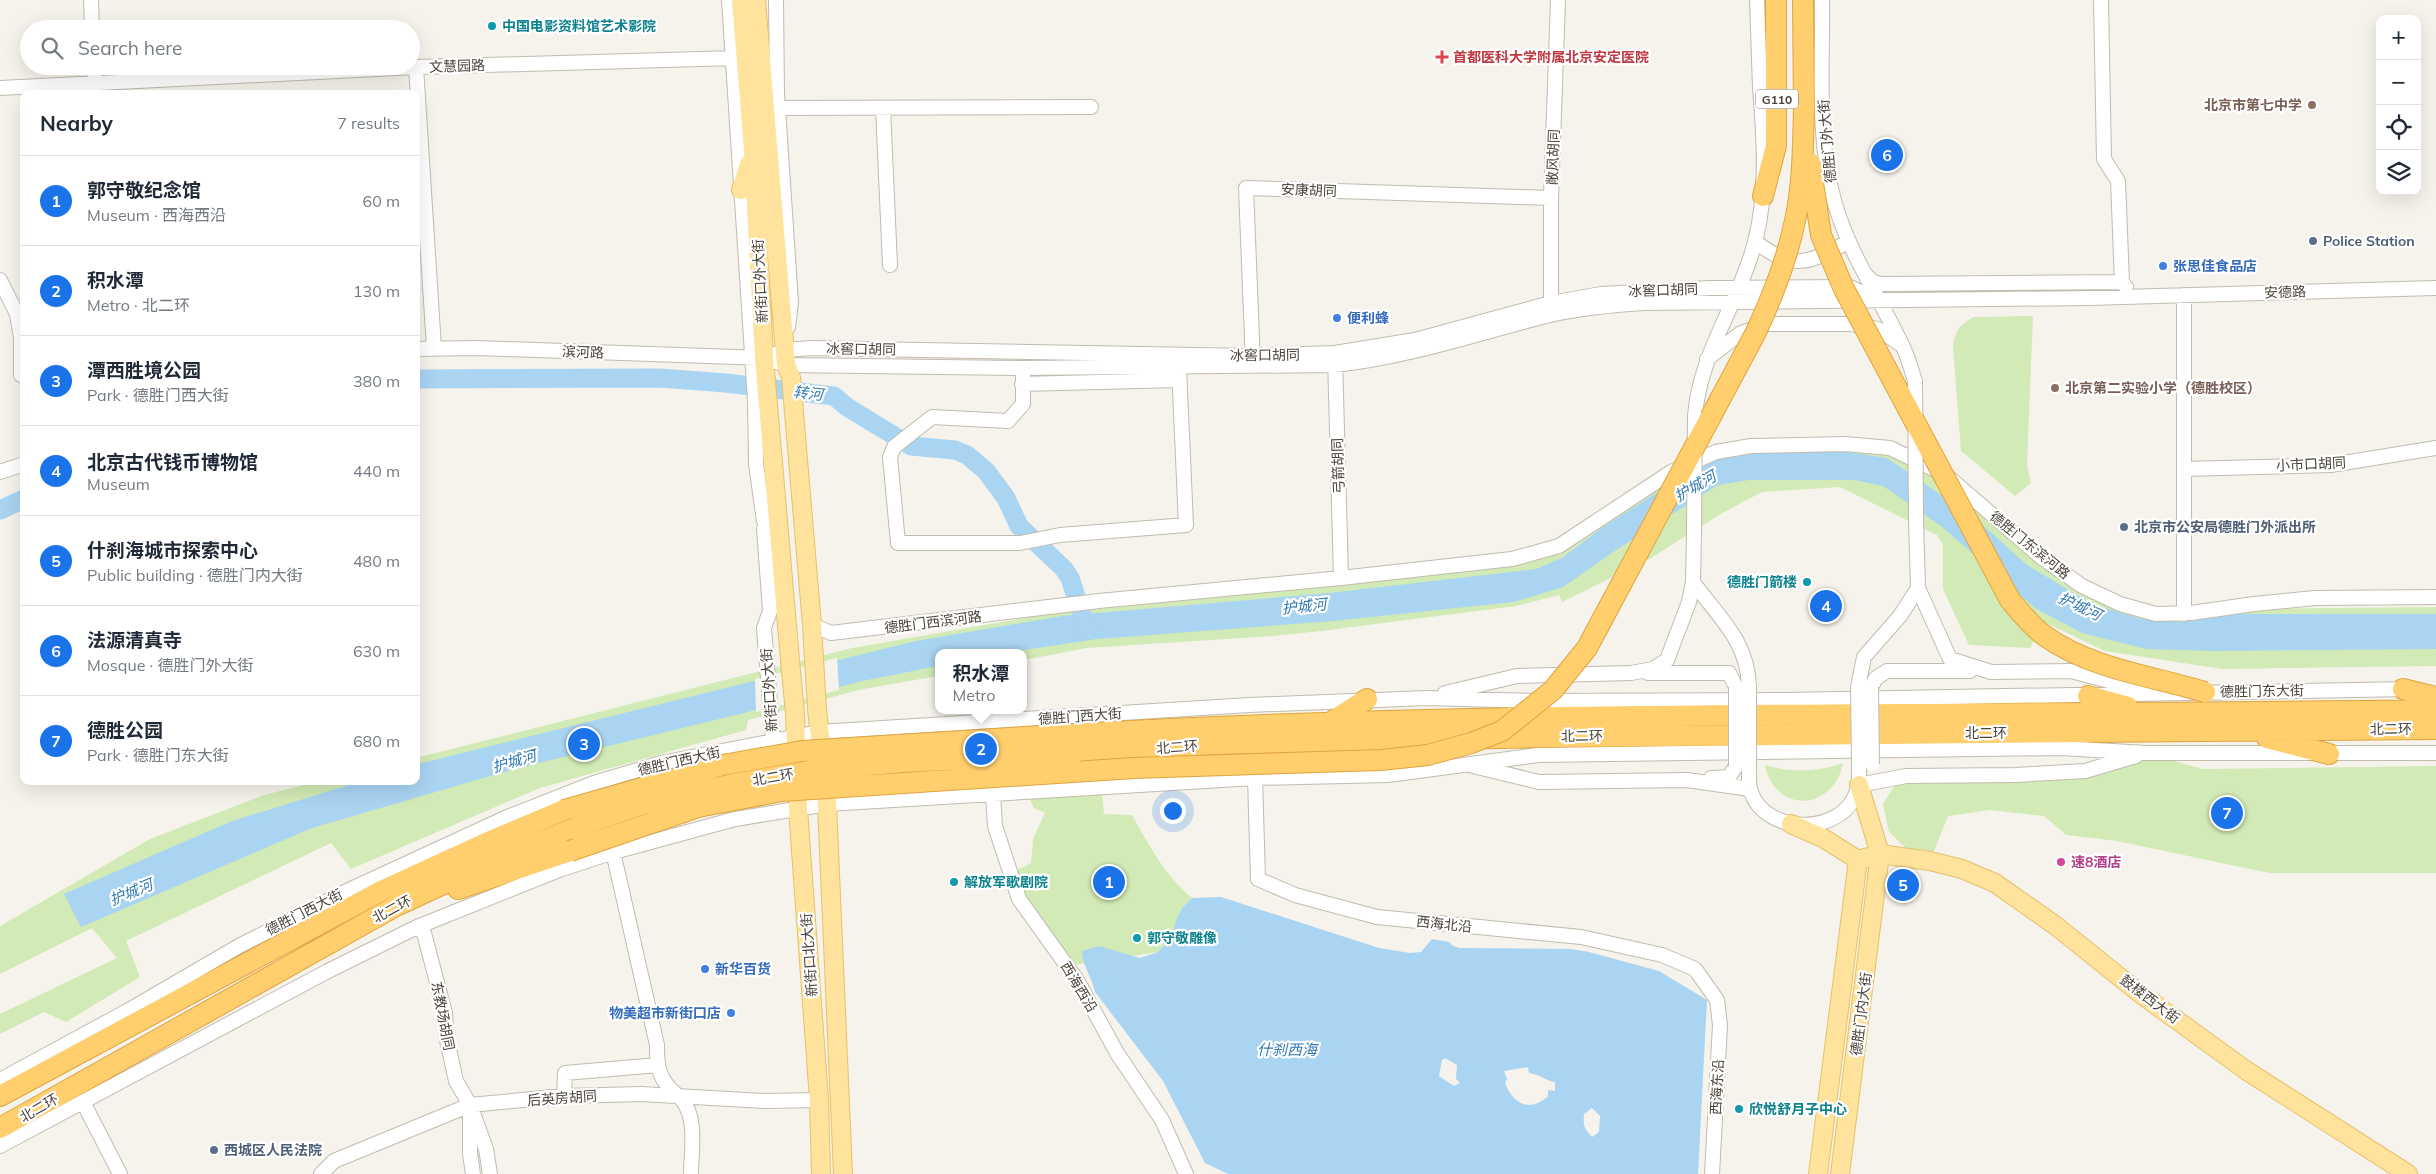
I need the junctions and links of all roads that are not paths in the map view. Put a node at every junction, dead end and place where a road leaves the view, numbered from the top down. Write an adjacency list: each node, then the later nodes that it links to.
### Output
1 (91, 0): 12 (street)
2 (729, 0): 13 (street, 新街口外大街)
3 (741, 0): 26 (main road, 新街口外大街)
4 (756, 0): 22 (main road, 新街口外大街)
5 (776, 0): 22 (street, 新街口外大街)
6 (1558, 0): 29 (street, 敞风胡同)
7 (1757, 0): 28 (street)
8 (1776, 0): 28 (highway, G110)
9 (1802, 0): 24 (highway, 德胜门外大街 / G110)
10 (1822, 0): 30 (street, 德胜门外大街)
11 (2101, 0): 35 (street)
12 (92, 20)
13 (735, 58): 14 (street, 文慧园路); 27 (street, 新街口外大街)
14 (420, 67)
15 (95, 75): 18 (street)
16 (256, 75): 18 (street, 文慧园路)
17 (417, 75): 20 (street)
18 (95, 83): 19 (street, 文慧园路)
19 (0, 88)
20 (417, 90)
21 (1091, 107): 23 (street)
22 (772, 108): 23 (street); 50 (main road, 新街口外大街)
23 (883, 108): 32 (street)
24 (1804, 109): 74 (highway, bridge); 113 (highway, bridge)
25 (420, 129): 45 (street)
26 (753, 149): 27 (main road); 51 (main road, 新街口外大街)
27 (741, 190): 51 (street, 新街口外大街)
28 (1763, 196): 31 (street)
29 (1551, 198): 42 (street, 敞风胡同); 49 (street, 安康胡同)
30 (1849, 241): 31 (street); 33 (street, 德胜门外大街)
31 (1755, 242): 36 (street)
32 (890, 265)
33 (1865, 275): 35 (street); 41 (street, 德胜门外大街)
34 (0, 280): 43 (street)
35 (2122, 282): 39 (street)
36 (1738, 287): 40 (street); 41 (street, 冰窖口胡同); 42 (street, 冰窖口胡同)
37 (2436, 288): 38 (street, 安德路)
38 (2184, 295): 39 (street, 安德路); 58 (street)
39 (2135, 296): 41 (street, 安德路)
40 (1733, 301): 41 (street, 冰窖口胡同); 42 (street, 冰窖口胡同); 48 (street)
41 (1879, 301): 44 (street, 德胜门外大街)
42 (1551, 309): 47 (street, 冰窖口胡同)
43 (20, 332)
44 (1903, 346): 48 (street); 64 (street, 德胜门外大街, bridge)
45 (434, 348): 46 (street, 滨河路); 51 (street, 滨河路)
46 (420, 349)
47 (1335, 359): 49 (street, 冰窖口胡同); 62 (street, 弓箭胡同)
48 (1707, 359): 63 (street, bridge)
49 (1253, 362): 50 (street, 冰窖口胡同); 53 (street, 冰窖口胡同)
50 (788, 364): 51 (street, 滨河路); 52 (street, 冰窖口胡同); 67 (main road, 新街口外大街)
51 (758, 367): 55 (main road, 新街口外大街)
52 (1023, 368): 53 (street, 冰窖口胡同); 54 (street)
53 (1179, 374): 54 (street); 54 (street)
54 (1022, 384)
55 (761, 400): 60 (street, 新街口外大街); 61 (main road, 新街口外大街)
56 (2436, 448): 58 (street, 小市口胡同)
57 (20, 465): 59 (street)
58 (2184, 468): 66 (street)
59 (0, 472)
60 (764, 520): 61 (street, 新街口外大街); 88 (street, 新街口外大街)
61 (783, 562): 87 (main road, 新街口外大街, bridge)
62 (1341, 578): 66 (street, 德胜门东滨河路); 67 (street, 德胜门西滨河路)
63 (1693, 582): 69 (street); 70 (street)
64 (1918, 588): 68 (street); 71 (street)
65 (2436, 597): 66 (street, 德胜门东滨河路)
66 (2184, 614)
67 (812, 626): 86 (main road, 新街口外大街)
68 (1991, 672): 71 (street); 75 (street)
69 (1631, 673): 70 (street); 78 (street)
70 (1742, 687): 96 (street, bridge)
71 (1865, 687): 95 (street, bridge)
72 (2436, 689): 73 (street, 德胜门东大街)
73 (2404, 690): 74 (street, 德胜门东大街); 77 (highway)
74 (2205, 692): 75 (street, 德胜门东大街)
75 (2156, 694): 76 (street, 德胜门东大街)
76 (2088, 696): 78 (street, 德胜门东大街); 81 (highway)
77 (2436, 697)
78 (1427, 698): 79 (street, 德胜门西大街)
79 (1368, 699): 82 (street, 德胜门西大街); 83 (highway)
80 (2436, 710): 81 (highway, 北二环)
81 (2154, 714): 83 (highway, 北二环)
82 (1001, 720): 86 (street, 德胜门西大街); 97 (street)
83 (1331, 722): 118 (highway, 北二环, bridge)
84 (2436, 729): 85 (highway, 北二环)
85 (2238, 731): 89 (highway, 北二环); 92 (highway)
86 (819, 732): 87 (street, 德胜门西大街); 107 (main road, 新街口北大街)
87 (797, 737): 88 (street, 德胜门西大街); 108 (main road, 新街口北大街)
88 (772, 741): 102 (street, 德胜门西大街)
89 (1304, 742): 93 (highway); 113 (highway, 北二环, bridge)
90 (2146, 753): 92 (street); 94 (street); 99 (street)
91 (2436, 753): 92 (street)
92 (2329, 754)
93 (1344, 757): 97 (street); 98 (street)
94 (1463, 764): 98 (street); 101 (street)
95 (1865, 764): 99 (street); 103 (street)
96 (1742, 766): 101 (street); 104 (street)
97 (1004, 770): 105 (street); 107 (street)
98 (1418, 772): 100 (street)
99 (1906, 776): 103 (street)
100 (1255, 778): 105 (street); 115 (street, 西海北沿)
101 (1688, 780): 104 (street)
102 (594, 784): 110 (street); 117 (street, 德胜门西大街)
103 (1859, 785): 109 (street); 111 (main road)
104 (1750, 789): 109 (street)
105 (1025, 792): 106 (street)
106 (993, 794): 107 (street); 133 (street, 西海西沿)
107 (827, 804): 108 (street); 132 (main road, 新街口北大街)
108 (798, 809): 110 (street); 121 (main road, 新街口北大街)
109 (1791, 824): 112 (main road)
110 (614, 852): 114 (street); 116 (street)
111 (1880, 854): 112 (main road); 136 (main road, 德胜门内大街); 137 (main road, 鼓楼西大街)
112 (1858, 860): 135 (main road, 德胜门内大街)
113 (396, 906): 124 (highway, 北二环)
114 (417, 927): 122 (street); 123 (street, 东教场胡同)
115 (1717, 1000): 134 (street, 西海东沿)
116 (658, 1065): 119 (street); 120 (street)
117 (0, 1080)
118 (0, 1096)
119 (564, 1096): 120 (street, 后英房胡同); 123 (street, 后英房胡同)
120 (681, 1096): 121 (street, 后英房胡同); 130 (street)
121 (819, 1100): 131 (main road, 新街口北大街)
122 (83, 1102): 125 (street); 126 (street)
123 (470, 1105): 127 (street, 后英房胡同); 128 (street); 129 (street, 东教场胡同)
124 (4, 1129)
125 (0, 1146)
126 (120, 1174)
127 (321, 1174)
128 (473, 1174)
129 (490, 1174)
130 (691, 1174)
131 (821, 1174)
132 (843, 1174)
133 (1186, 1174)
134 (1712, 1174)
135 (1818, 1174)
136 (1840, 1174)
137 (2408, 1174)

